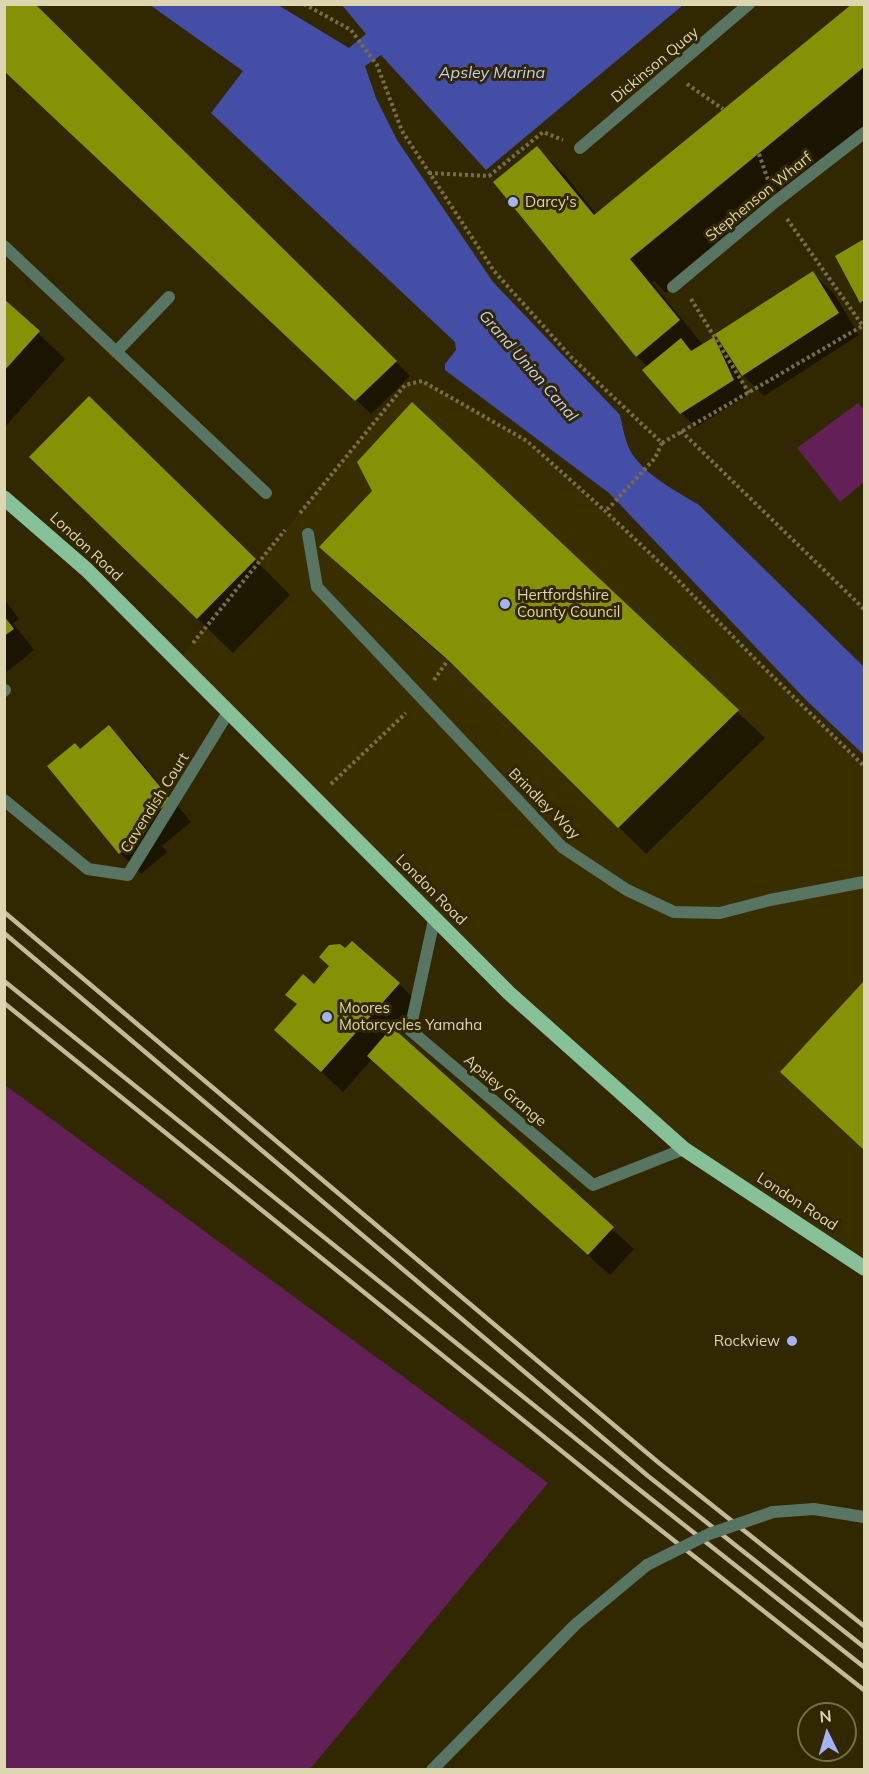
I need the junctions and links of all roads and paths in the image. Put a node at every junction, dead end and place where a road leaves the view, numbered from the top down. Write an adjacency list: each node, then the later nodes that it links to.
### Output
1 (303, 4): 8 (path)
2 (749, 4): 3 (street, Dickinson Quay)
3 (669, 72): 4 (path); 6 (street, Dickinson Quay)
4 (723, 110)
5 (864, 133): 9 (street, Stephenson Wharf)
6 (580, 148): 8 (path)
7 (759, 154): 9 (path)
8 (428, 173): 17 (path)
9 (775, 202): 11 (street, Stephenson Wharf); 13 (path)
10 (4, 246): 14 (street)
11 (676, 284): 15 (path)
12 (169, 297): 14 (street)
13 (864, 325): 15 (path)
14 (116, 352): 18 (street)
15 (749, 393): 16 (path)
16 (681, 431): 17 (path); 24 (path)
17 (662, 444): 20 (path)
18 (266, 493)
19 (4, 498): 26 (main road, London Road)
20 (604, 510): 21 (path); 29 (path)
21 (299, 514)
22 (291, 524): 26 (path)
23 (308, 534): 27 (street, Brindley Way)
24 (864, 609)
25 (448, 660): 27 (path)
26 (177, 662): 28 (main road, London Road)
27 (422, 698): 30 (path); 32 (street, Brindley Way)
28 (229, 711): 30 (main road, London Road); 31 (street, Cavendish Court)
29 (864, 766)
30 (315, 799): 33 (main road, London Road)
31 (4, 800)
32 (864, 882)
33 (434, 920): 34 (main road, London Road); 34 (street, Apsley Grange)
34 (684, 1149): 35 (main road, London Road)
35 (864, 1268)
36 (864, 1517): 37 (street, bridge)
37 (432, 1770)

